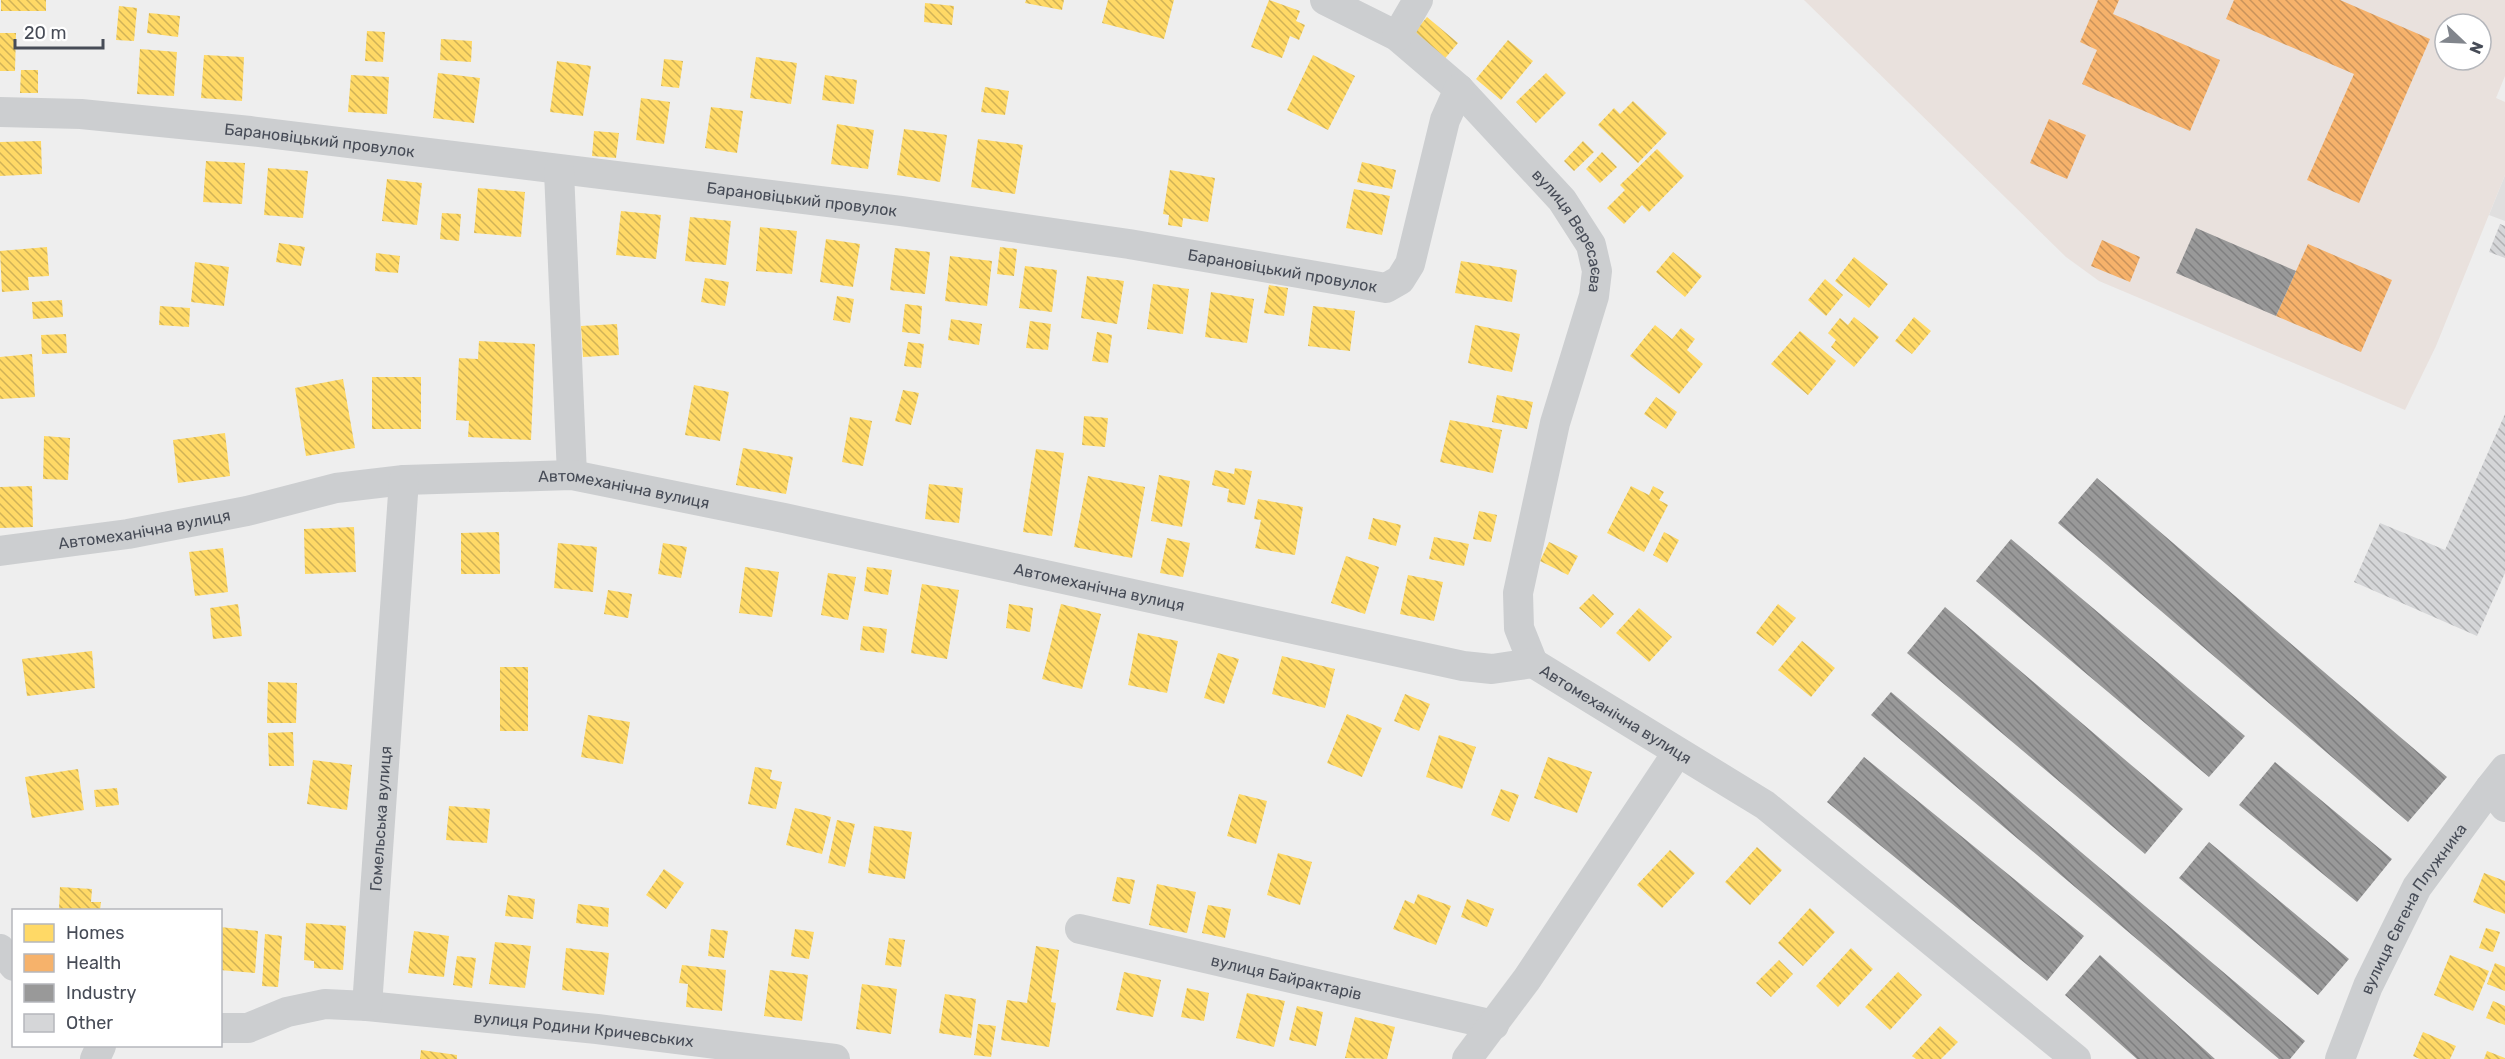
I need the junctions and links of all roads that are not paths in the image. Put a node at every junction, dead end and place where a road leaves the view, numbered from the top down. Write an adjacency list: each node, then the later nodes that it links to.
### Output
1 (1325, 0): 3 (street, вулиця Вересаєва)
2 (1418, 0): 3 (street)
3 (1396, 36): 4 (street, вулиця Вересаєва)
4 (1459, 89): 6 (street, Барановіцький провулок); 10 (street, вулиця Вересаєва)
5 (0, 112): 6 (street, Барановіцький провулок)
6 (559, 171): 7 (street)
7 (572, 475): 8 (street, Автомеханічна вулиця); 10 (street, Автомеханічна вулиця)
8 (404, 480): 9 (street, Автомеханічна вулиця); 16 (street, Гомельська вулиця)
9 (0, 551)
10 (1533, 663): 11 (street, Автомеханічна вулиця)
11 (1677, 753): 17 (street); 21 (street, Автомеханічна вулиця)
12 (2500, 788): 22 (street, вулиця Євгена Плужника)
13 (1080, 929): 17 (street, вулиця Байрактарів)
14 (0, 949): 15 (street)
15 (12, 964)
16 (367, 1006): 18 (street); 19 (street, вулиця Родини Кричевських)
17 (1494, 1025): 20 (street)
18 (222, 1028)
19 (835, 1059)
20 (1467, 1059)
21 (2076, 1059)
22 (2340, 1059)

